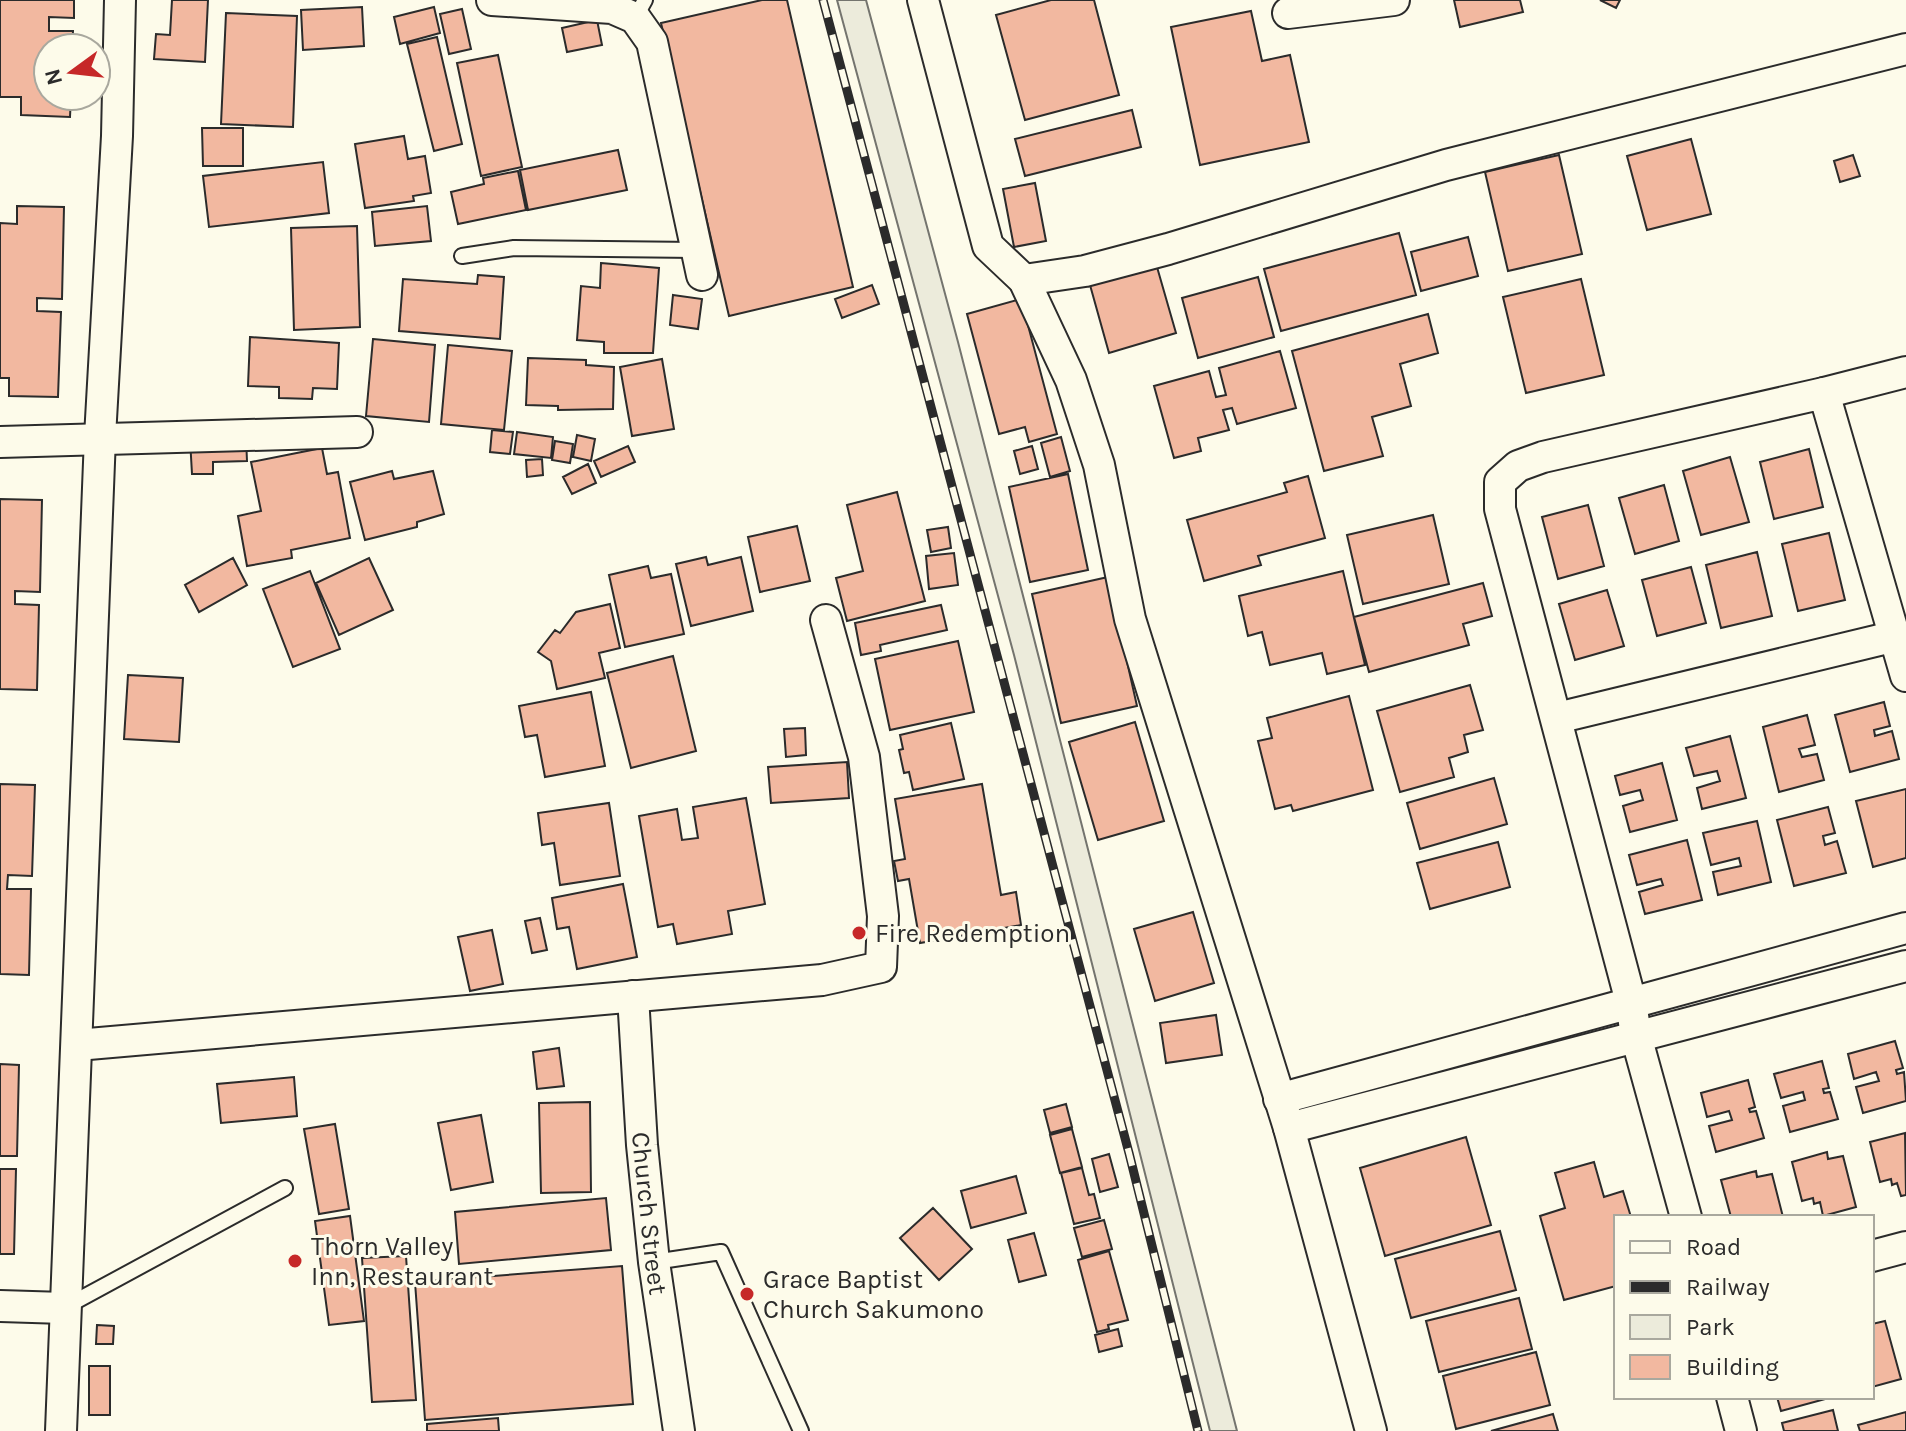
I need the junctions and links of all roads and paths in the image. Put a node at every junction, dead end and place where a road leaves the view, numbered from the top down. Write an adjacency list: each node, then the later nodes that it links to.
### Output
1 (120, 0): 14 (street)
2 (492, 0): 5 (street)
3 (923, 0): 10 (street)
4 (1394, 0): 6 (street)
5 (640, 9): 9 (street)
6 (1288, 13)
7 (1906, 49): 10 (street)
8 (462, 256): 9 (lane)
9 (700, 262)
10 (1024, 280): 26 (street)
11 (1906, 372): 12 (street)
12 (1824, 393): 17 (street); 19 (street)
13 (357, 432): 14 (street)
14 (100, 437): 15 (street); 25 (street)
15 (0, 442)
16 (826, 620): 22 (street)
17 (1896, 636): 18 (street); 19 (street)
18 (1906, 676)
19 (1557, 718): 23 (street)
20 (1906, 928): 23 (street)
21 (1906, 966): 24 (street)
22 (633, 996): 25 (street); 32 (street, Church Street)
23 (1631, 1002): 24 (street); 26 (street)
24 (1636, 1036): 27 (street); 29 (street)
25 (77, 1045): 34 (street)
26 (1279, 1099): 27 (street)
27 (1289, 1128): 39 (street)
28 (285, 1188): 34 (lane)
29 (1685, 1215)
30 (1906, 1247): 31 (street)
31 (1874, 1255)
32 (654, 1262): 37 (street, Church Street); 38 (lane)
33 (0, 1306): 34 (street)
34 (64, 1308): 36 (street)
35 (1733, 1399): 40 (street)
36 (61, 1431)
37 (679, 1431)
38 (801, 1431)
39 (1371, 1431)
40 (1741, 1431)

